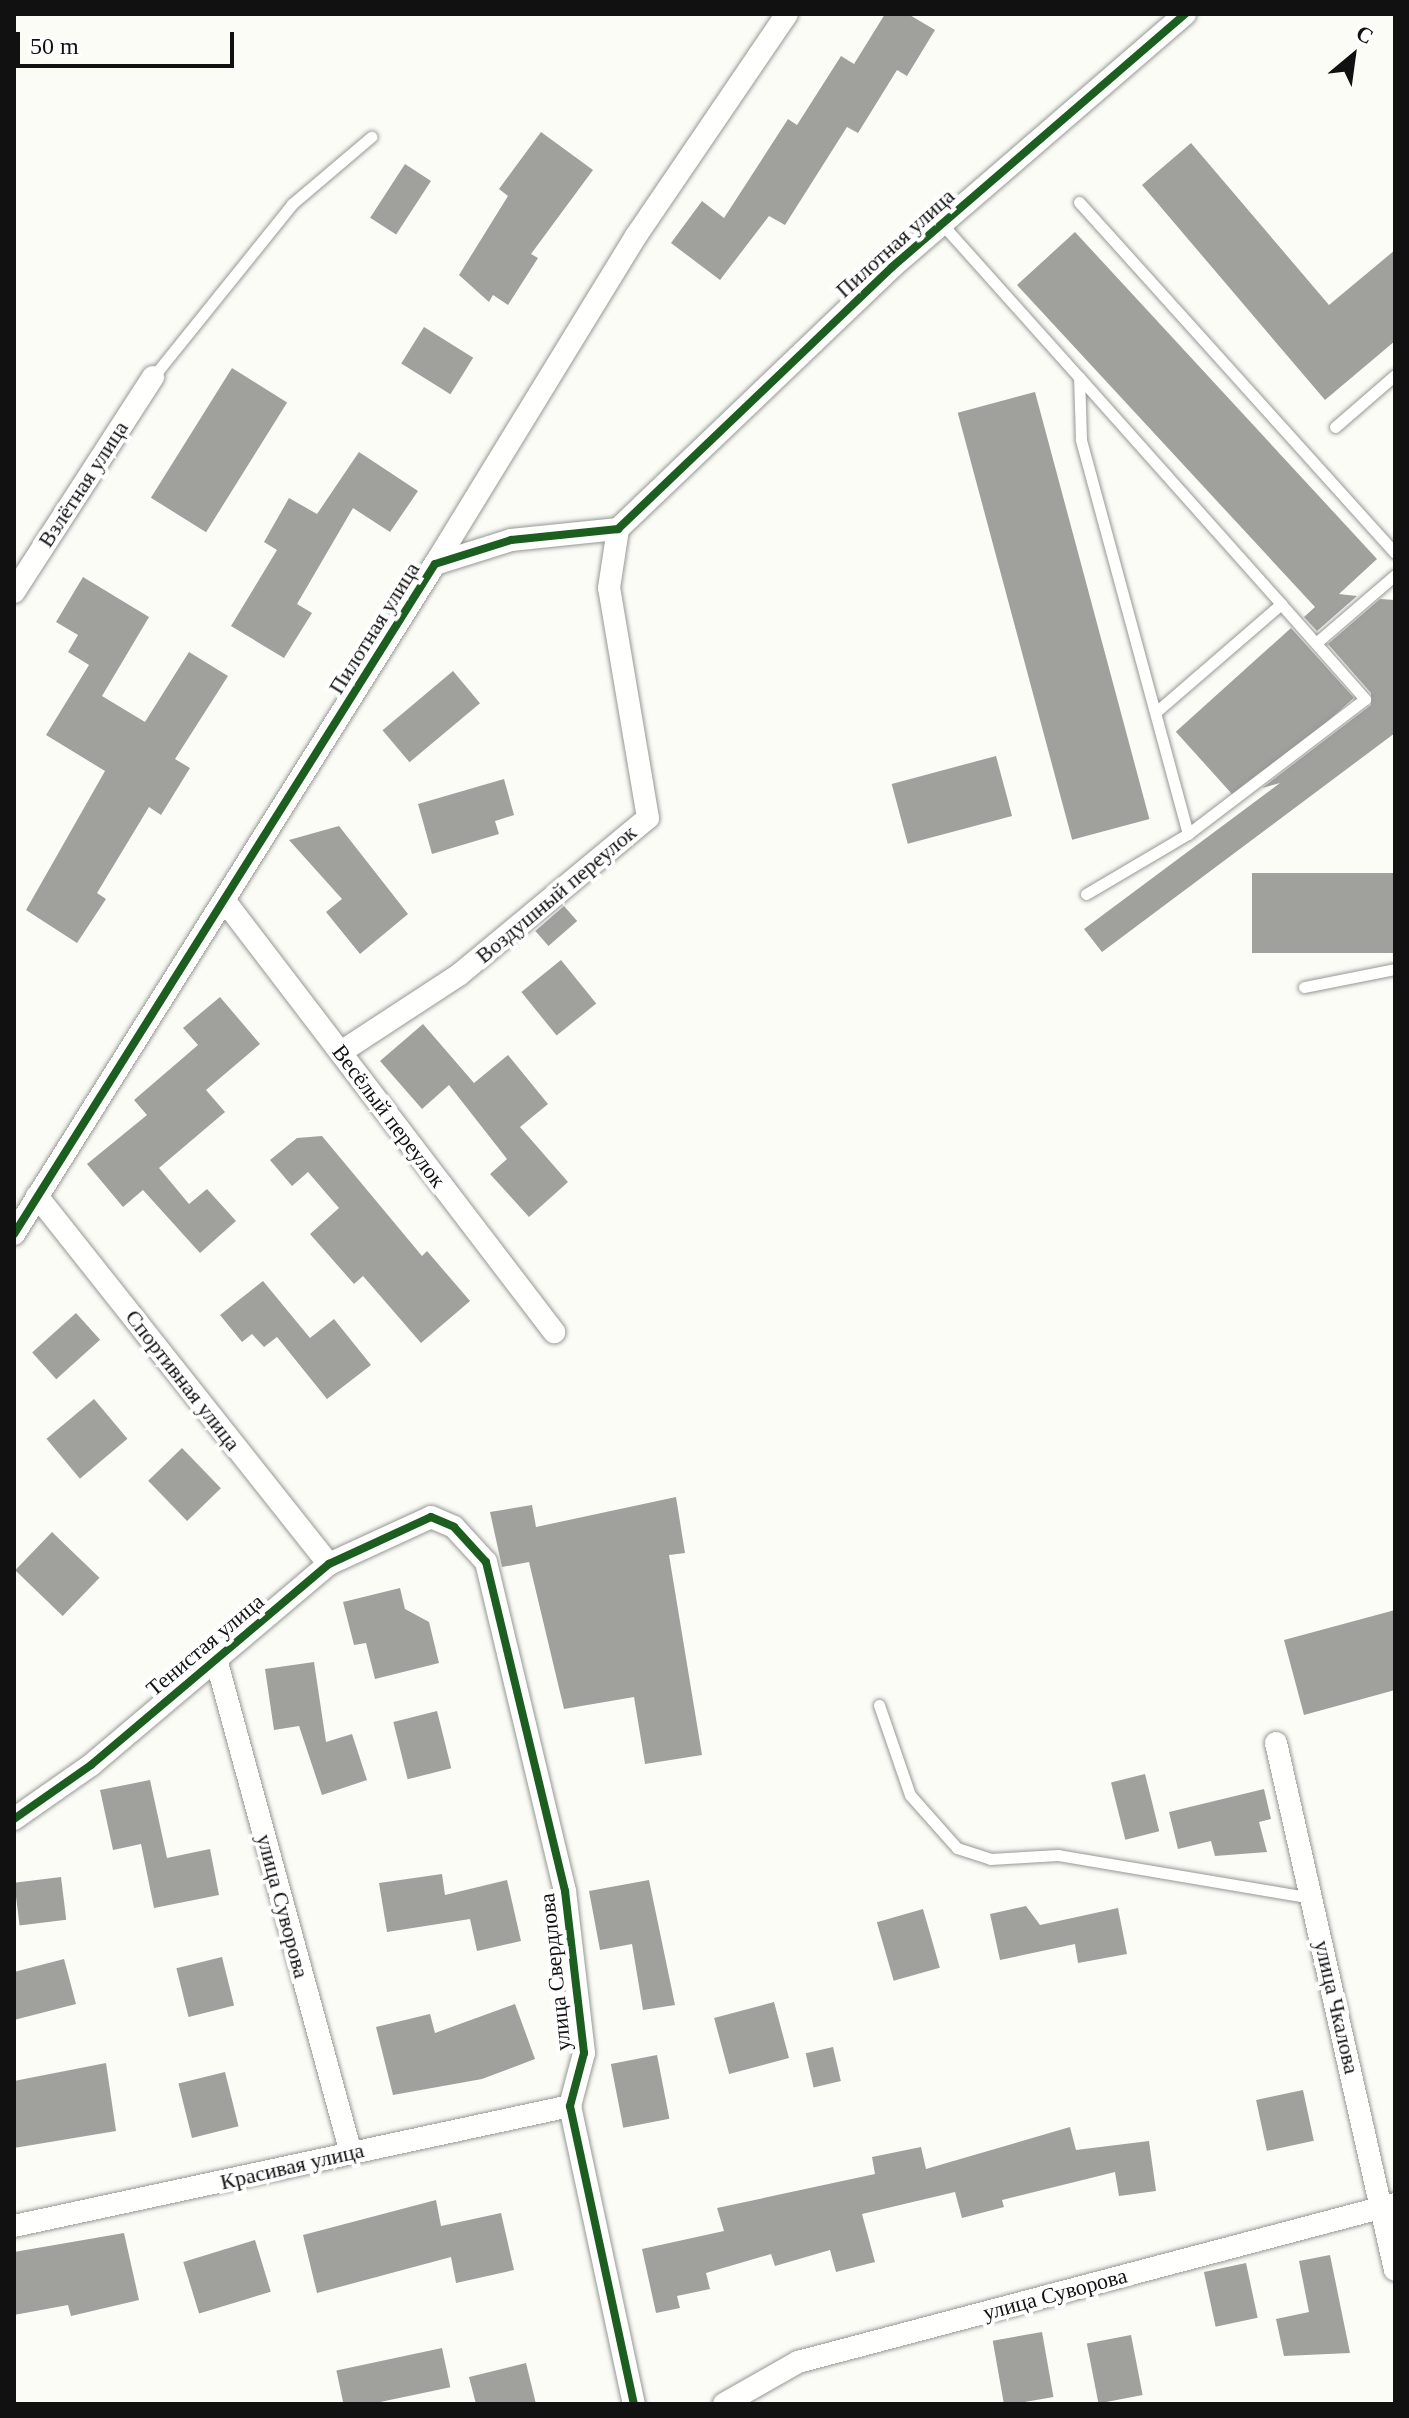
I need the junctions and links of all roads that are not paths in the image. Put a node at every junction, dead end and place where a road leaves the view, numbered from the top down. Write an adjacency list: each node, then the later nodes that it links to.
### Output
1 (787, 14): 12 (street, Пилотная улица)
2 (1185, 14): 5 (street, Пилотная улица)
3 (371, 137): 7 (lane)
4 (1079, 202): 11 (lane)
5 (942, 224): 8 (lane); 10 (street, Пилотная улица)
6 (1395, 375): 9 (lane)
7 (153, 377): 14 (street, Взлётная улица)
8 (1079, 377): 15 (lane); 17 (lane)
9 (1335, 427)
10 (618, 529): 12 (street, Пилотная улица); 23 (street, Воздушный переулок)
11 (1395, 553)
12 (435, 564): 20 (street, Пилотная улица)
13 (1395, 575): 16 (lane)
14 (14, 592)
15 (1281, 604): 16 (lane); 17 (lane)
16 (1316, 643): 18 (lane)
17 (1157, 711): 18 (lane)
18 (1188, 834): 19 (lane)
19 (1086, 894)
20 (224, 900): 23 (street, Весёлый переулок); 24 (street, Пилотная улица)
21 (1395, 969): 22 (lane)
22 (1304, 987)
23 (341, 1052): 26 (street, Весёлый переулок)
24 (37, 1196): 25 (street, Пилотная улица); 28 (street, Спортивная улица)
25 (14, 1234)
26 (554, 1332)
27 (431, 1517): 28 (street, Тенистая улица); 34 (street, улица Свердлова)
28 (329, 1564): 29 (street, Тенистая улица)
29 (216, 1659): 32 (street, Тенистая улица); 35 (street, улица Суворова)
30 (879, 1705): 33 (lane)
31 (1276, 1743): 33 (street, улица Чкалова)
32 (14, 1819)
33 (1312, 1898): 36 (street, улица Чкалова)
34 (570, 2106): 35 (street, Красивая улица); 39 (street, улица Свердлова)
35 (351, 2153): 37 (street, Красивая улица)
36 (1389, 2206): 38 (street, улица Чкалова); 40 (street, улица Суворова)
37 (14, 2226)
38 (1395, 2270)
39 (634, 2404)
40 (724, 2404)

